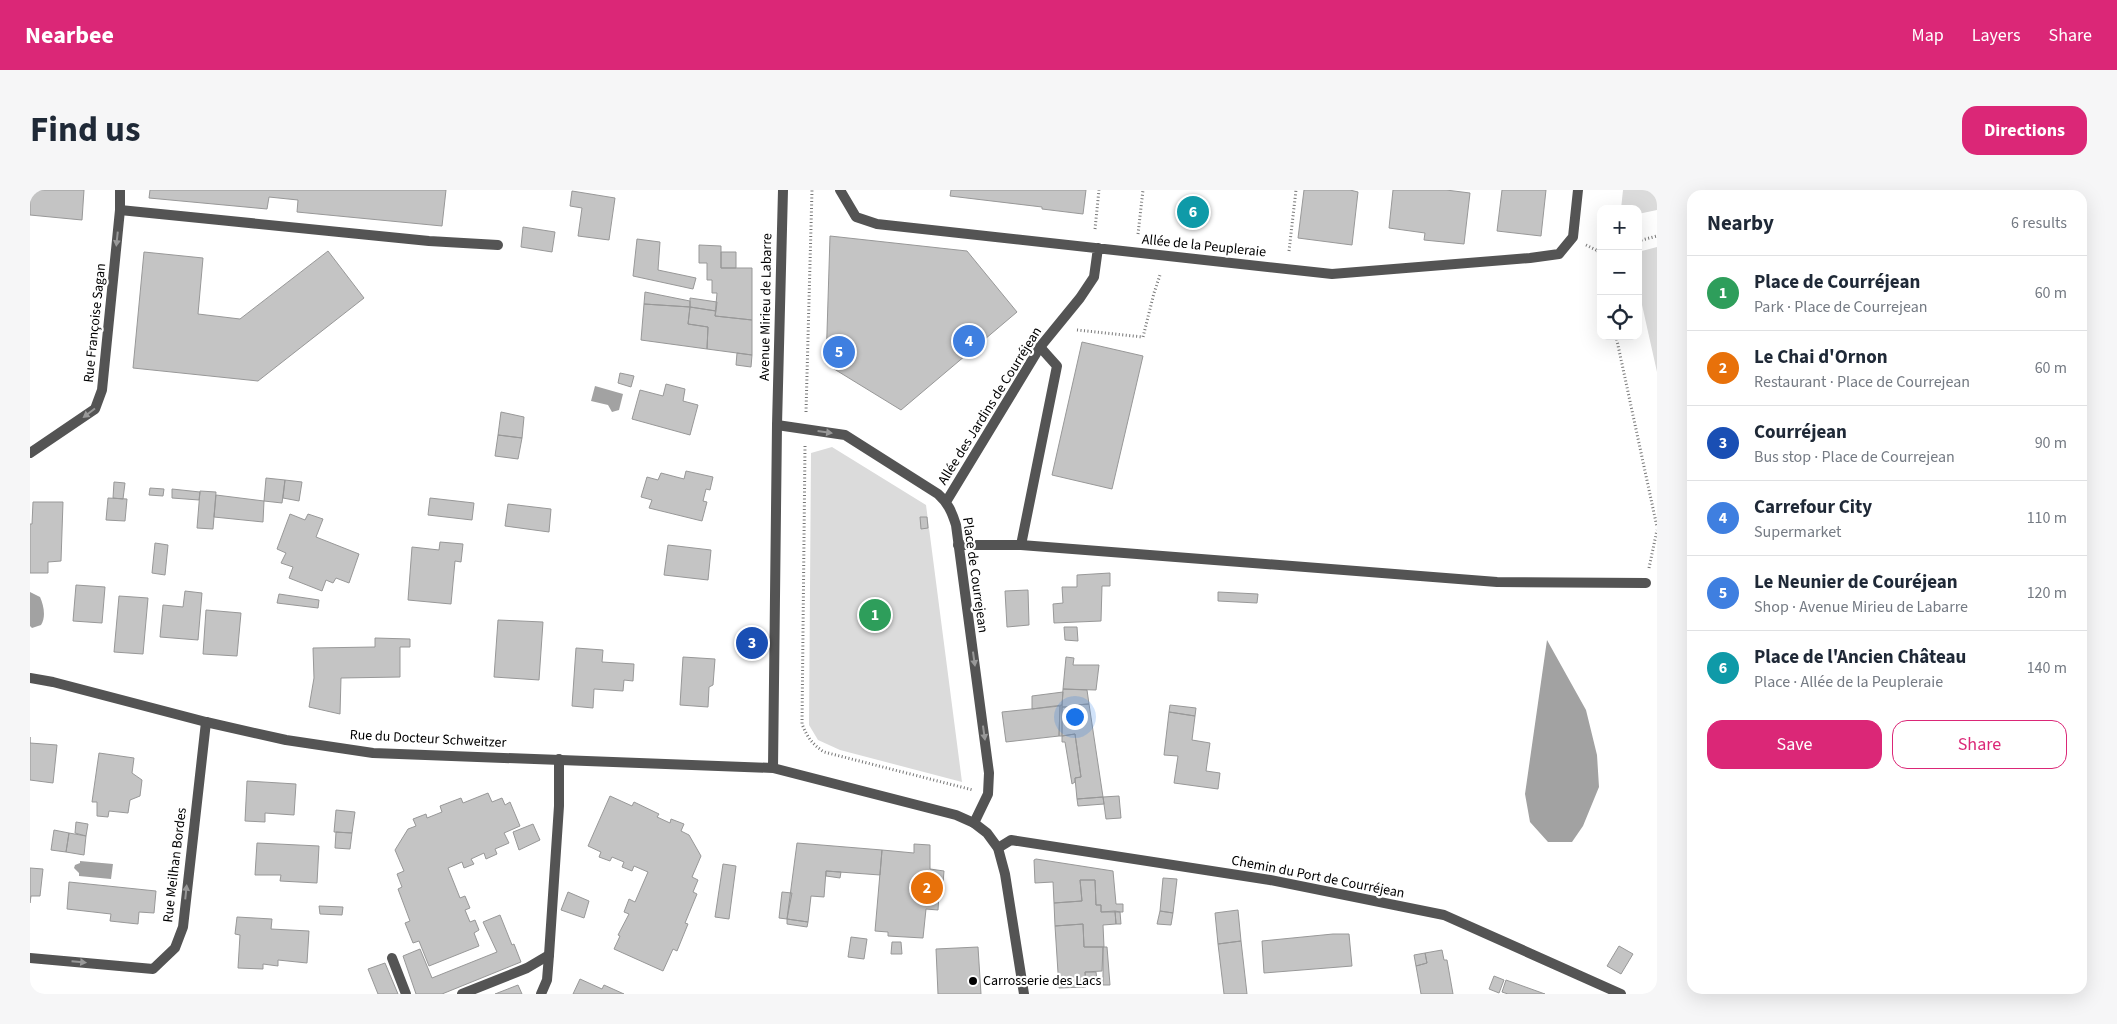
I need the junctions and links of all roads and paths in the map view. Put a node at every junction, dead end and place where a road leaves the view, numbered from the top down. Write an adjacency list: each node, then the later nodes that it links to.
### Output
1 (120, 190): 9 (street, Rue Françoise Sagan)
2 (783, 190): 22 (street, Avenue Mirieu de Labarre)
3 (812, 190): 21 (path)
4 (840, 190): 15 (street, Allée de la Peupleraie)
5 (1099, 190): 10 (path)
6 (1143, 190): 11 (path)
7 (1296, 190): 16 (path)
8 (1578, 190): 15 (street, Allée de la Peupleraie)
9 (120, 210): 14 (street); 24 (street, Rue Françoise Sagan, one-way to 24)
10 (1095, 229)
11 (1138, 234)
12 (1657, 236): 13 (path)
13 (1642, 240)
14 (498, 244)
15 (1098, 248): 20 (street, Allée des Jardins de Courréjean)
16 (1289, 252)
17 (1160, 275): 18 (path)
18 (1076, 330)
19 (1617, 340): 26 (path)
20 (1040, 347): 25 (street, Allée des Jardins de Courréjean); 28 (street)
21 (806, 403)
22 (777, 425): 25 (street, one-way to 25); 33 (street)
23 (805, 449): 34 (path)
24 (30, 453)
25 (946, 502): 27 (street, Place de Courrejean)
26 (1657, 528): 29 (path)
27 (958, 544): 28 (street); 34 (street, Place de Courrejean, one-way to 34)
28 (1022, 545): 29 (street)
29 (1646, 583)
30 (30, 678): 31 (street, Rue du Docteur Schweitzer)
31 (206, 722): 32 (street, Rue du Docteur Schweitzer); 38 (street, Rue Meilhan Bordes, one-way to 31)
32 (559, 759): 33 (street, Rue du Docteur Schweitzer); 37 (street)
33 (773, 768): 35 (street)
34 (988, 794): 35 (street, Place de Courrejean)
35 (974, 823): 36 (street)
36 (998, 848): 43 (street); 44 (street, Chemin du Port de Courréjean)
37 (549, 955): 41 (street); 42 (street)
38 (30, 958)
39 (392, 958): 40 (street)
40 (406, 994)
41 (462, 994)
42 (541, 994)
43 (1024, 994)
44 (1621, 994)

